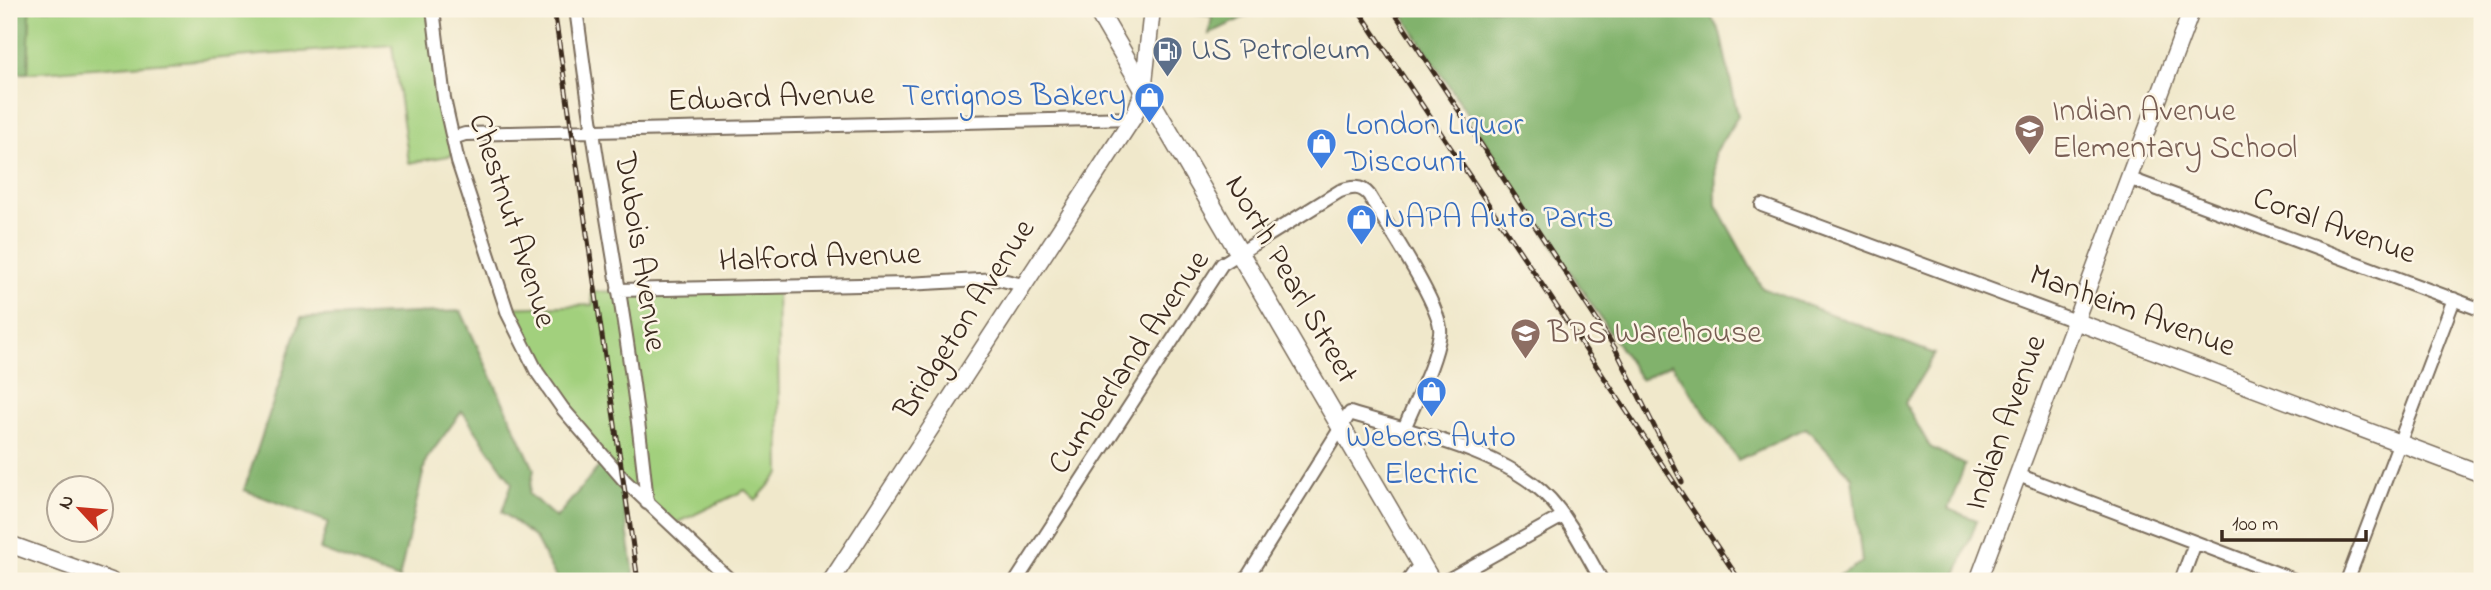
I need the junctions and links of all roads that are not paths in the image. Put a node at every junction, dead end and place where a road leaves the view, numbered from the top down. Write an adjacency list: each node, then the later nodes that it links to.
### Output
1 (433, 9): 9 (street, Chestnut Avenue)
2 (576, 9): 8 (street, Dubois Avenue)
3 (1097, 9): 6 (main road, North Pearl Street)
4 (1152, 9): 6 (street, Bridgeton Avenue)
5 (2192, 9): 10 (street, Indian Avenue)
6 (1143, 88): 7 (street, Bridgeton Avenue); 12 (main road, North Pearl Street)
7 (1133, 118): 8 (street, Edward Avenue); 13 (street, Bridgeton Avenue)
8 (593, 131): 9 (street, Edward Avenue); 14 (street, Dubois Avenue)
9 (453, 138): 23 (street, Chestnut Avenue)
10 (2128, 178): 15 (street, Coral Avenue); 17 (street, Indian Avenue)
11 (1762, 205): 17 (street, Manheim Avenue)
12 (1240, 252): 18 (main road, North Pearl Street); 19 (street, Cumberland Avenue); 31 (street, Cumberland Avenue)
13 (1023, 285): 14 (street, Halford Avenue); 30 (street, Bridgeton Avenue)
14 (618, 290): 23 (street, Dubois Avenue)
15 (2454, 299): 16 (street, Coral Avenue); 20 (street)
16 (2482, 310)
17 (2075, 321): 20 (street, Manheim Avenue); 22 (street, Indian Avenue)
18 (1340, 428): 19 (street); 27 (main road, North Pearl Street); 32 (street)
19 (1404, 429): 24 (street)
20 (2400, 442): 21 (street, Manheim Avenue); 39 (street)
21 (2482, 474)
22 (2018, 475): 25 (street); 36 (street, Indian Avenue)
23 (647, 503): 29 (street, Chestnut Avenue)
24 (1563, 516): 34 (street); 35 (street)
25 (2195, 543): 37 (street); 38 (street)
26 (9, 544): 28 (street)
27 (1427, 574): 33 (street)
28 (111, 581)
29 (731, 581)
30 (831, 581)
31 (1016, 581)
32 (1245, 581)
33 (1408, 581)
34 (1446, 581)
35 (1602, 581)
36 (1979, 581)
37 (2181, 581)
38 (2297, 581)
39 (2347, 581)

